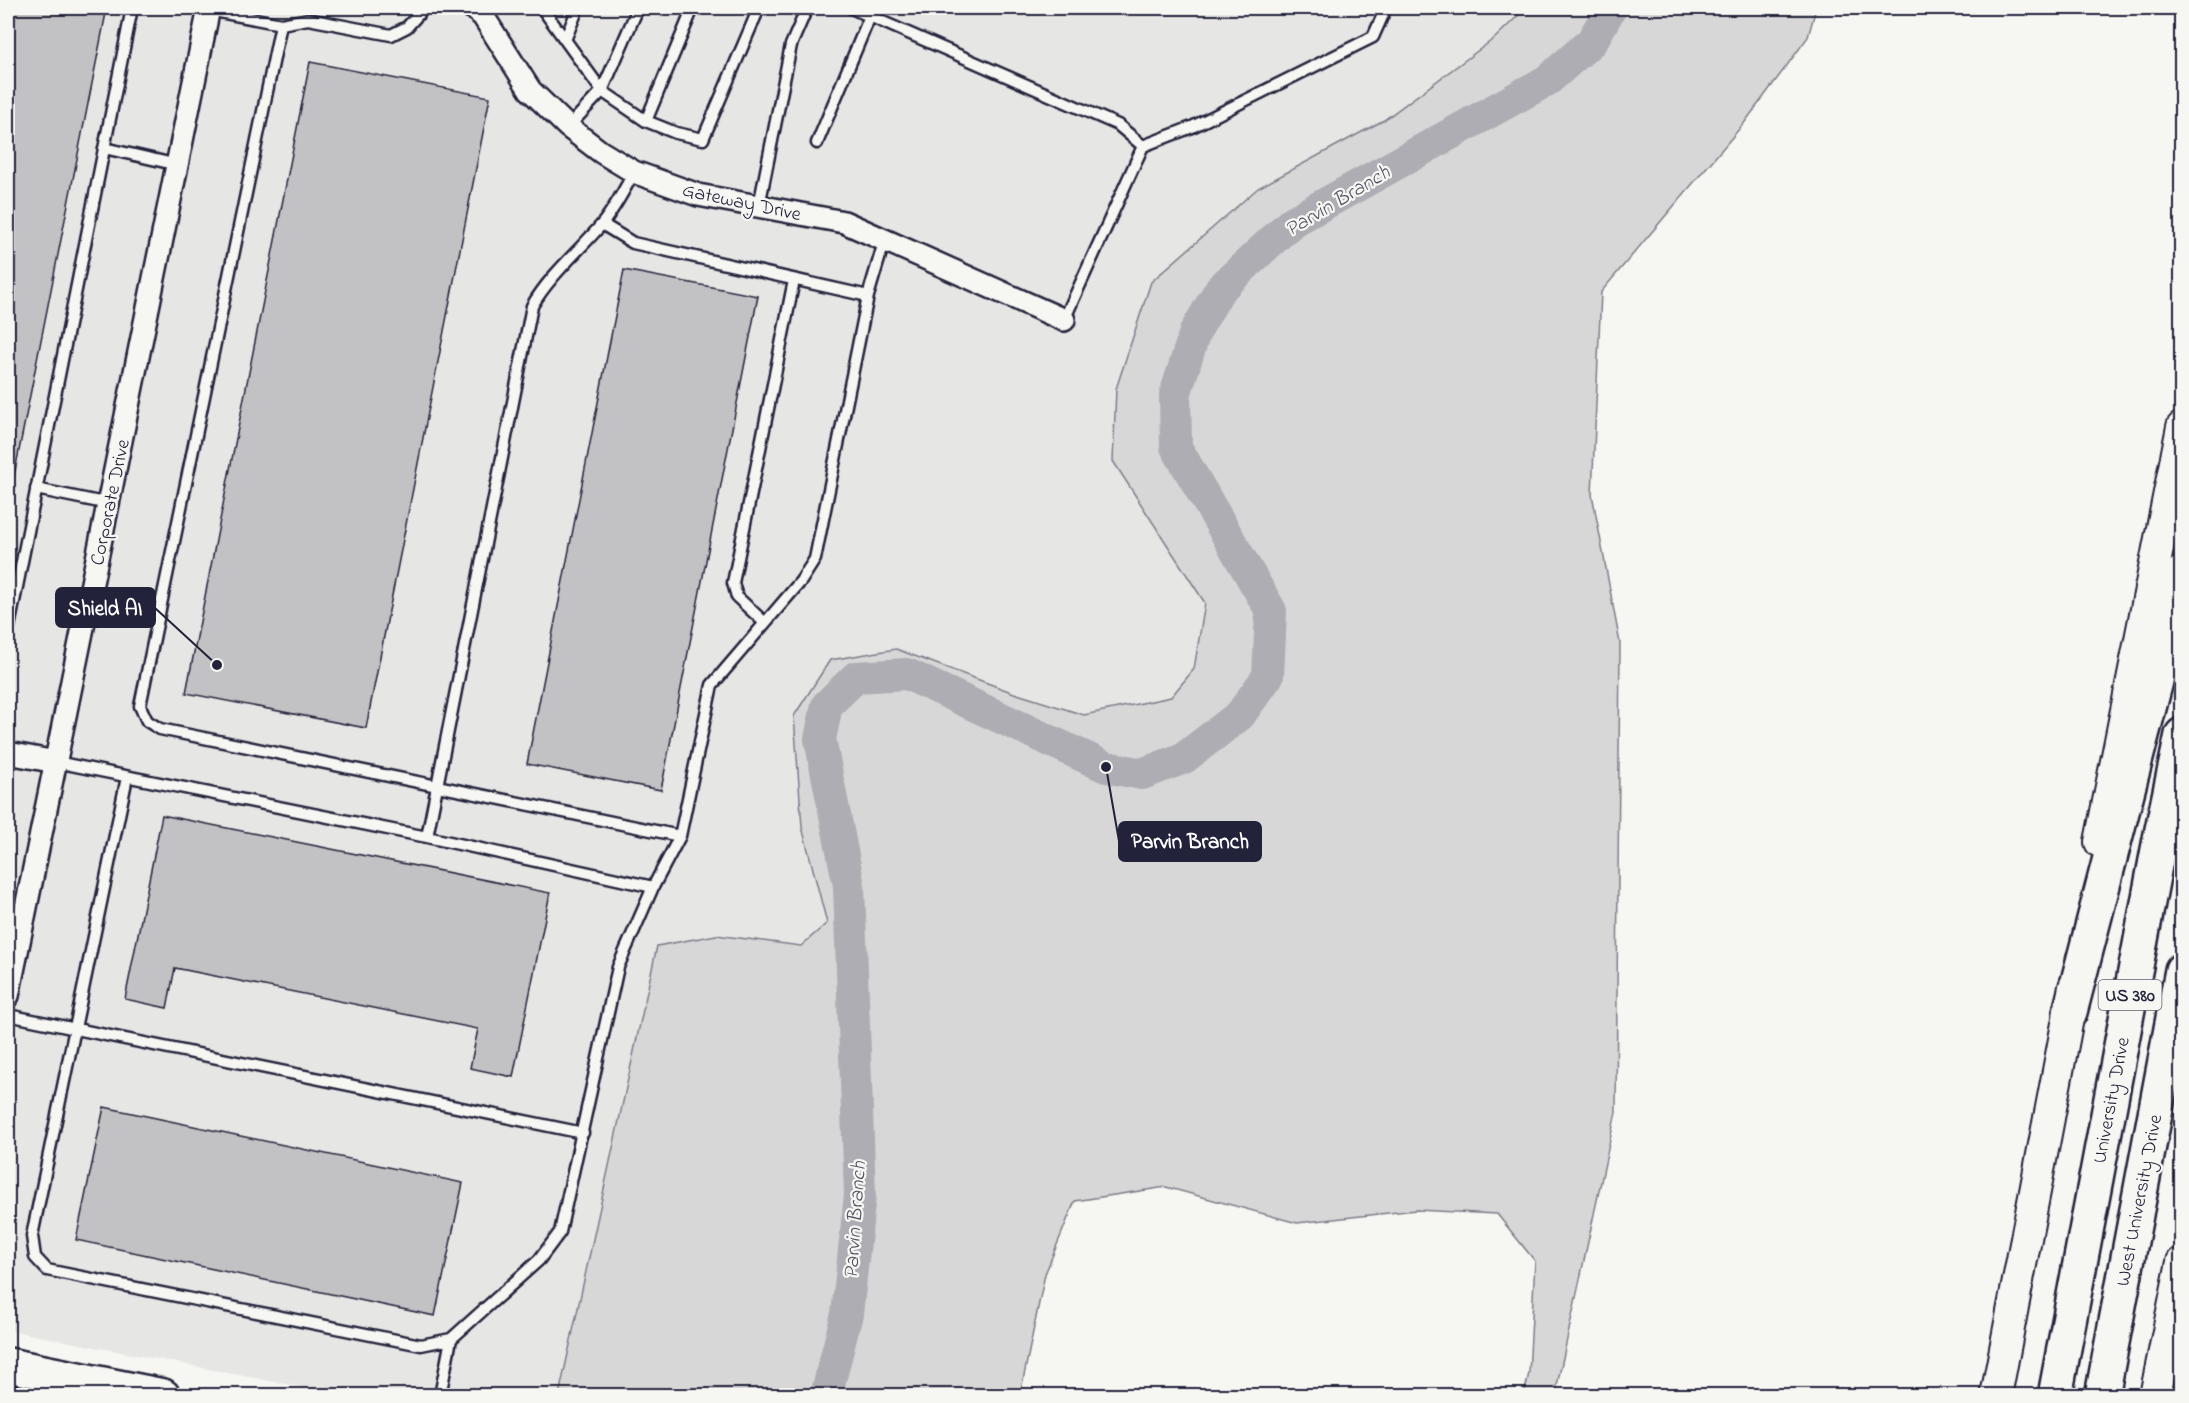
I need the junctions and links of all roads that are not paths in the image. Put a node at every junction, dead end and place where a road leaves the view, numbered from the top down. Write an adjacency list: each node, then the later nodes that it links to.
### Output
1 (132, 8): 21 (lane)
2 (424, 8): 14 (lane)
3 (473, 8): 18 (street, Gateway Drive)
4 (542, 8): 15 (lane)
5 (578, 8): 15 (lane)
6 (638, 8): 16 (lane)
7 (693, 8): 17 (lane)
8 (759, 8): 17 (lane)
9 (807, 8): 24 (lane)
10 (851, 8): 13 (lane)
11 (1386, 8): 20 (lane)
12 (209, 9): 14 (lane); 22 (street, Corporate Drive)
13 (870, 16): 19 (lane); 20 (lane)
14 (281, 24): 40 (lane)
15 (565, 40): 16 (lane)
16 (602, 91): 17 (lane); 18 (lane)
17 (646, 121)
18 (568, 127): 23 (street, Gateway Drive)
19 (817, 143)
20 (1143, 146): 29 (lane)
21 (105, 148): 22 (lane); 31 (lane)
22 (178, 165): 32 (street, Corporate Drive)
23 (634, 172): 24 (street, Gateway Drive); 25 (lane)
24 (759, 206): 26 (street, Gateway Drive)
25 (602, 224): 27 (lane); 40 (lane)
26 (885, 239): 28 (lane); 29 (street, Gateway Drive)
27 (794, 280): 28 (lane); 34 (lane)
28 (868, 296): 34 (lane)
29 (1064, 320)
30 (2181, 427): 46 (main road)
31 (36, 489): 32 (lane); 35 (lane)
32 (109, 504): 38 (street, Corporate Drive)
33 (2181, 573): 46 (main road)
34 (765, 623): 41 (lane)
35 (8, 632)
36 (2181, 735): 58 (main road, University Drive / US 380)
37 (8, 753): 38 (street)
38 (56, 762): 39 (lane); 45 (street, Corporate Drive)
39 (127, 777): 42 (lane); 48 (lane)
40 (437, 786): 41 (lane); 42 (lane)
41 (680, 836): 43 (lane)
42 (427, 837): 43 (lane)
43 (653, 887): 49 (lane)
44 (2181, 970): 59 (main road, West University Drive / US 380)
45 (8, 996)
46 (2070, 1012): 57 (main road)
47 (8, 1015): 48 (lane)
48 (75, 1028): 49 (lane); 52 (lane)
49 (583, 1133): 52 (lane)
50 (2181, 1262): 51 (main road)
51 (2178, 1302): 53 (main road)
52 (451, 1339): 56 (lane)
53 (2174, 1340): 60 (main road)
54 (8, 1365): 55 (main road)
55 (164, 1395)
56 (440, 1395)
57 (1996, 1395)
58 (2055, 1395)
59 (2102, 1395)
60 (2155, 1395)

